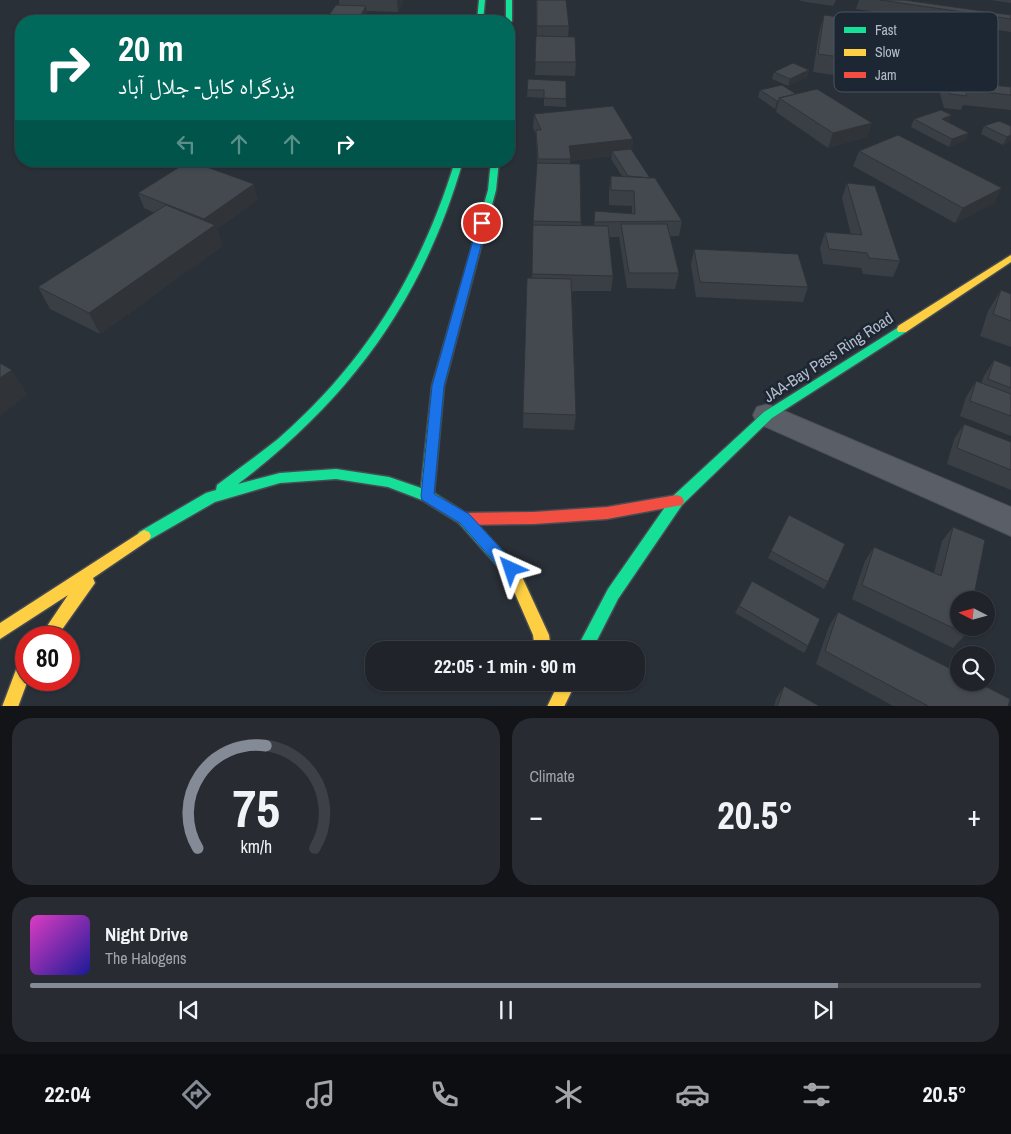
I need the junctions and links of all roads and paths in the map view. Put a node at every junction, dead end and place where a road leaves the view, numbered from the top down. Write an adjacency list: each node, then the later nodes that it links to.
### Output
1 (482, 0): 3 (highway)
2 (509, 0): 4 (highway)
3 (481, 15)
4 (509, 15)
5 (458, 167): 10 (highway)
6 (494, 167): 9 (highway)
7 (1011, 258): 8 (highway, JAA-Bay Pass Ring Road)
8 (768, 415): 11 (highway, JAA-Bay Pass Ring Road); 13 (street)
9 (427, 496): 10 (highway); 12 (highway)
10 (212, 497): 14 (highway)
11 (677, 501): 12 (highway); 18 (highway, JAA-Bay Pass Ring Road)
12 (464, 519): 17 (highway)
13 (1011, 522)
14 (151, 531): 15 (highway); 16 (highway)
15 (55, 626)
16 (0, 632)
17 (542, 641)
18 (589, 641)
19 (16, 691): 22 (highway)
20 (561, 691): 21 (highway)
21 (551, 704)
22 (10, 706)

